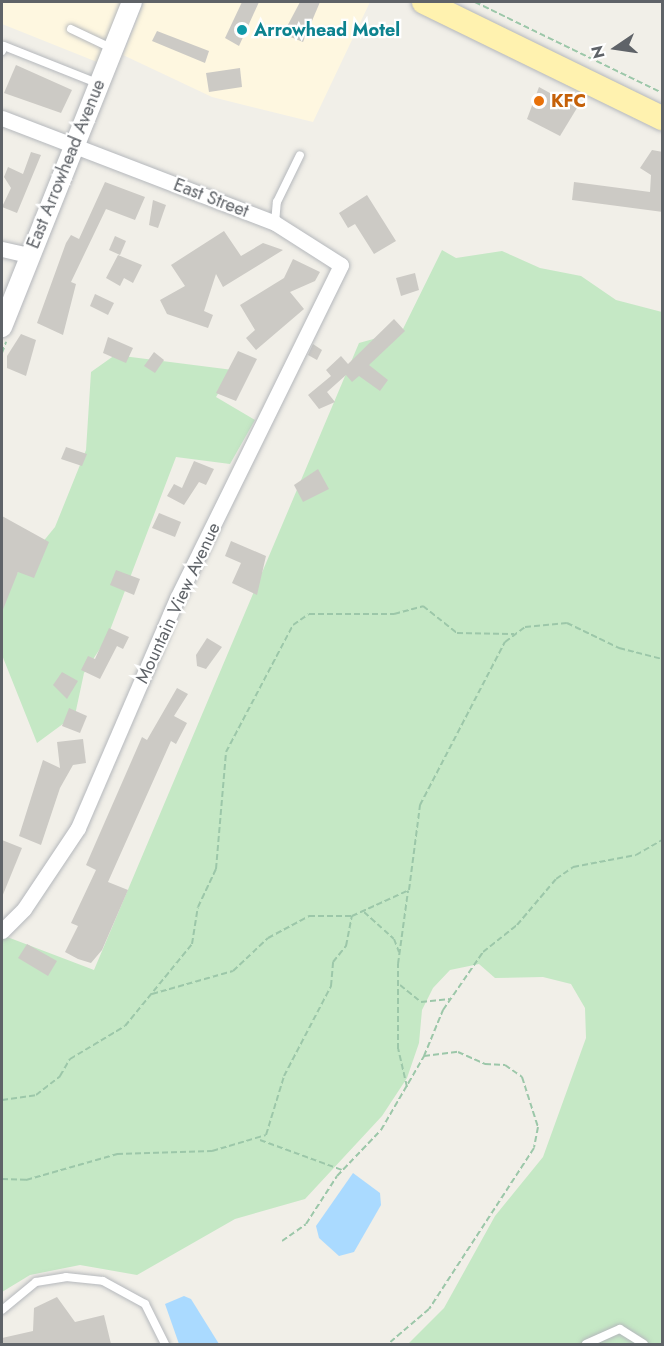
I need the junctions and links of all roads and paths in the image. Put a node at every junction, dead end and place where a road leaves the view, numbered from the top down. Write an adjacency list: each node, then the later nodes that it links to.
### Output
1 (132, 2): 5 (street, East Arrowhead Avenue)
2 (424, 2): 10 (main road)
3 (475, 2): 8 (path)
4 (71, 29): 5 (lane)
5 (114, 50): 7 (street, East Arrowhead Avenue)
6 (2, 51): 7 (lane)
7 (99, 84): 11 (street, East Arrowhead Avenue)
8 (663, 93)
9 (2, 118): 11 (street, East Street)
10 (663, 118)
11 (72, 147): 13 (street, East Street); 17 (street, East Arrowhead Avenue)
12 (300, 155): 13 (lane)
13 (275, 223): 16 (street, East Street)
14 (2, 249): 15 (street)
15 (24, 254)
16 (342, 265): 24 (street, Mountain View Avenue)
17 (2, 327)
18 (514, 634): 19 (path); 21 (path); 27 (path)
19 (663, 659)
20 (663, 840): 28 (path)
21 (409, 890): 22 (path); 25 (path)
22 (363, 911): 23 (path); 25 (path)
23 (352, 916): 27 (path); 32 (path)
24 (2, 931)
25 (399, 955): 26 (path)
26 (400, 985): 28 (path); 30 (path)
27 (152, 994): 31 (path)
28 (450, 999): 29 (path)
29 (424, 1056): 30 (path); 38 (path)
30 (407, 1087): 33 (path)
31 (2, 1101)
32 (257, 1140): 33 (path); 34 (path)
33 (342, 1170): 35 (path)
34 (2, 1179)
35 (282, 1241)
36 (2, 1310): 37 (lane)
37 (165, 1344)
38 (388, 1344)
39 (586, 1344): 40 (lane)
40 (644, 1344)

